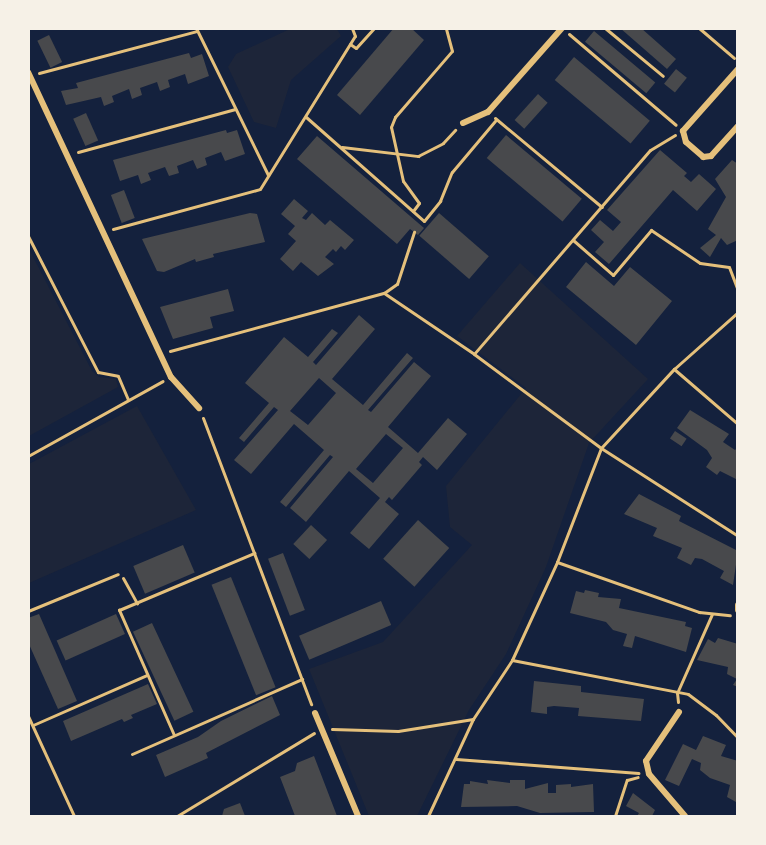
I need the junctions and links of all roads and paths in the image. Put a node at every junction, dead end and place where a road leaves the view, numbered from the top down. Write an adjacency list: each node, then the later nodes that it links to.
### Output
1 (352, 28): 8 (path)
2 (374, 28): 8 (path)
3 (446, 28): 21 (path)
4 (563, 28): 14 (street); 19 (path)
5 (605, 28): 12 (lane)
6 (699, 28): 9 (path)
7 (196, 30): 11 (path); 13 (path)
8 (350, 44): 15 (path)
9 (738, 61)
10 (738, 69): 19 (street)
11 (29, 73): 22 (street)
12 (663, 76)
13 (235, 109): 22 (path); 23 (path)
14 (488, 112): 16 (path); 17 (street)
15 (306, 117): 20 (path); 23 (path)
16 (497, 119): 24 (path); 26 (path)
17 (463, 123): 21 (path)
18 (738, 126): 19 (street)
19 (683, 131): 24 (path)
20 (340, 147): 21 (path); 25 (path)
21 (399, 154): 25 (path)
22 (68, 155): 28 (street)
23 (268, 176): 28 (path)
24 (602, 207): 31 (path)
25 (413, 211): 26 (path)
26 (424, 221): 27 (path)
27 (420, 225)
28 (103, 232): 35 (street)
29 (414, 232): 33 (path)
30 (28, 236): 39 (path)
31 (573, 240): 32 (path); 36 (path)
32 (738, 290)
33 (384, 293): 35 (path); 36 (path)
34 (738, 312): 37 (path)
35 (161, 354): 38 (street)
36 (474, 354): 42 (path)
37 (674, 369): 41 (path); 42 (path)
38 (171, 377): 39 (path); 40 (street)
39 (128, 399): 43 (path)
40 (200, 408): 45 (path)
41 (738, 424)
42 (601, 448): 44 (path); 46 (path)
43 (28, 456)
44 (738, 536)
45 (254, 553): 48 (path); 55 (path)
46 (557, 562): 52 (path); 53 (path)
47 (118, 574): 48 (path); 51 (lane)
48 (137, 603): 54 (path)
49 (738, 605): 50 (street)
50 (738, 610)
51 (28, 611)
52 (738, 616): 56 (path)
53 (512, 660): 56 (path); 60 (path)
54 (147, 675): 61 (path); 63 (path)
55 (302, 679): 58 (path); 63 (path)
56 (677, 693): 57 (path); 64 (path)
57 (679, 712): 67 (street)
58 (315, 713): 62 (street)
59 (28, 716): 61 (path)
60 (472, 719): 62 (path); 66 (path)
61 (33, 725): 68 (path)
62 (320, 730): 69 (path); 70 (street)
63 (174, 735): 65 (path)
64 (738, 738)
65 (132, 754)
66 (456, 759): 67 (path); 71 (path)
67 (649, 774): 72 (path); 73 (street)
68 (74, 816)
69 (177, 816)
70 (358, 816)
71 (428, 816)
72 (615, 816)
73 (685, 816)

